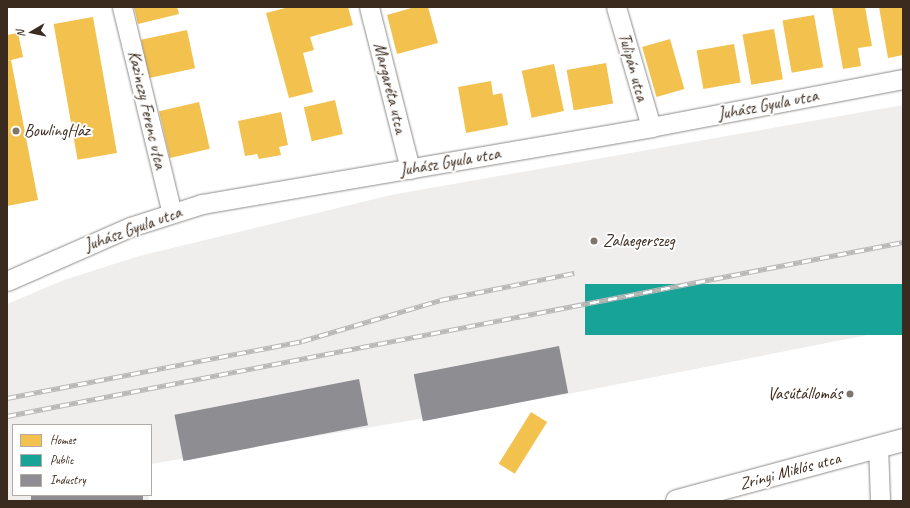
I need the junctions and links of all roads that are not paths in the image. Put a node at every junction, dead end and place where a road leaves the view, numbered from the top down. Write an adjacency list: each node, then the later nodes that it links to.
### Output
1 (122, 7): 7 (street, Kazinczy Ferenc utca)
2 (369, 7): 6 (street, Margaréta utca)
3 (616, 7): 5 (street, Tulipán utca)
4 (903, 79): 5 (street, Juhász Gyula utca)
5 (651, 127): 6 (street, Juhász Gyula utca)
6 (410, 169): 7 (street, Juhász Gyula utca)
7 (172, 213): 8 (street, Juhász Gyula utca)
8 (7, 281)
9 (903, 440): 10 (main road, Zrínyi Miklós utca)
10 (878, 446): 11 (main road, Zrínyi Miklós utca); 12 (street)
11 (677, 501)
12 (880, 501)

